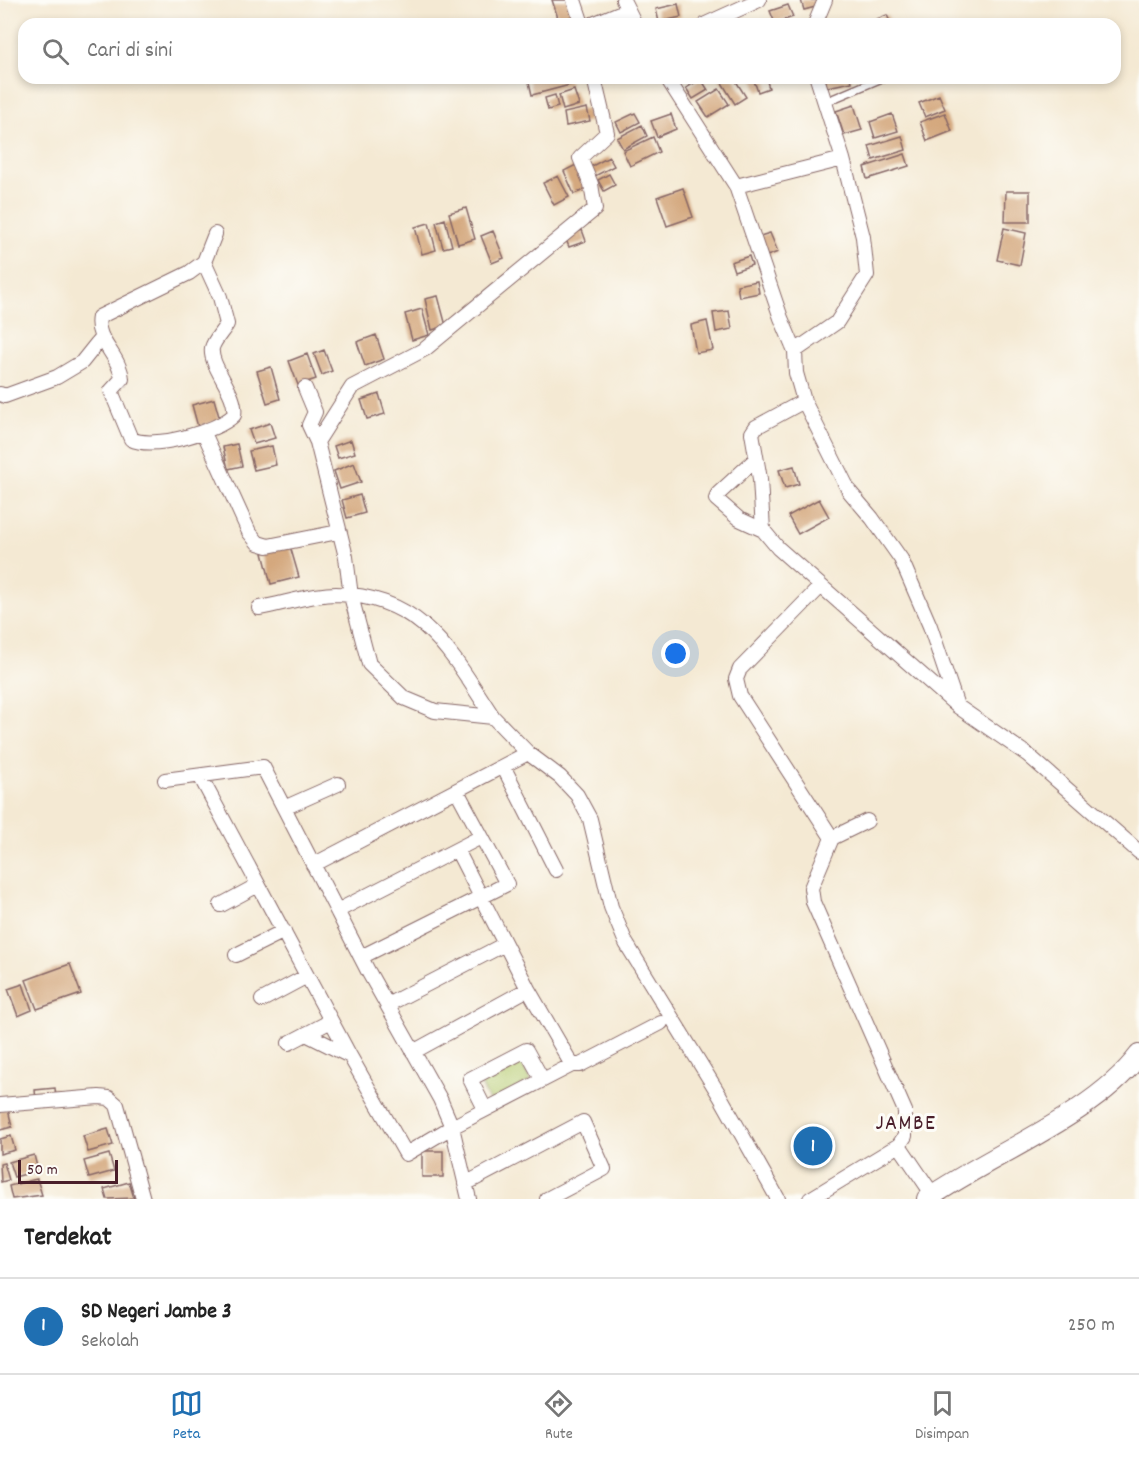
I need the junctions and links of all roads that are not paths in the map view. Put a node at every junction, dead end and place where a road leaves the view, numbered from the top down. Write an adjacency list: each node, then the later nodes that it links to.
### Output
1 (574, 0): 5 (street)
2 (759, 0): 7 (street)
3 (825, 0): 8 (street)
4 (625, 5): 6 (street)
5 (580, 18)
6 (603, 18)
7 (719, 18)
8 (818, 18)
9 (595, 84): 24 (street)
10 (671, 84): 15 (street)
11 (818, 84): 13 (street)
12 (868, 84): 13 (lane)
13 (823, 103): 14 (street)
14 (843, 159): 15 (street); 19 (street)
15 (736, 186): 19 (street)
16 (215, 234): 17 (street)
17 (204, 262): 18 (street); 23 (street)
18 (102, 337): 21 (street); 23 (street)
19 (795, 351): 22 (street)
20 (305, 388): 24 (street)
21 (0, 394)
22 (804, 401): 25 (street); 31 (street)
23 (204, 433): 27 (street)
24 (317, 442): 27 (street)
25 (756, 459): 26 (street); 26 (street)
26 (763, 530): 28 (street)
27 (338, 532): 29 (street)
28 (821, 586): 31 (street); 42 (street)
29 (351, 596): 30 (street); 32 (street); 32 (street)
30 (259, 608)
31 (957, 706): 44 (street)
32 (493, 717): 33 (street)
33 (528, 753): 34 (street); 77 (street)
34 (504, 768): 38 (street); 46 (street)
35 (200, 776): 36 (street); 39 (street); 47 (street)
36 (165, 780)
37 (338, 784): 39 (street)
38 (458, 791): 41 (street); 45 (street)
39 (284, 808): 45 (street)
40 (867, 821): 42 (street)
41 (481, 837): 43 (street); 48 (street)
42 (832, 838): 71 (street)
43 (457, 850): 48 (street); 50 (street)
44 (1139, 852)
45 (313, 866): 50 (street)
46 (556, 870)
47 (258, 885): 49 (street); 51 (street)
48 (481, 897): 52 (street); 54 (street)
49 (221, 904)
50 (337, 911): 54 (street)
51 (284, 931): 53 (street); 55 (street)
52 (505, 944): 56 (street); 58 (street)
53 (236, 955)
54 (361, 957): 58 (street)
55 (307, 976): 57 (street); 59 (street)
56 (528, 989): 63 (street); 66 (street)
57 (262, 1000)
58 (387, 1005): 63 (street)
59 (331, 1021): 61 (street); 65 (street)
60 (661, 1023): 66 (street)
61 (306, 1035): 62 (street); 65 (street)
62 (289, 1043)
63 (413, 1052): 70 (street)
64 (1139, 1055): 73 (street)
65 (350, 1056): 70 (street)
66 (572, 1065): 67 (street)
67 (542, 1080): 69 (street); 69 (street)
68 (0, 1105): 74 (street)
69 (485, 1109): 70 (street)
70 (452, 1127): 72 (street)
71 (899, 1144): 73 (street); 78 (street)
72 (465, 1184): 75 (street); 76 (street)
73 (930, 1197)
74 (143, 1199)
75 (469, 1199)
76 (547, 1199)
77 (778, 1199)
78 (810, 1199)

